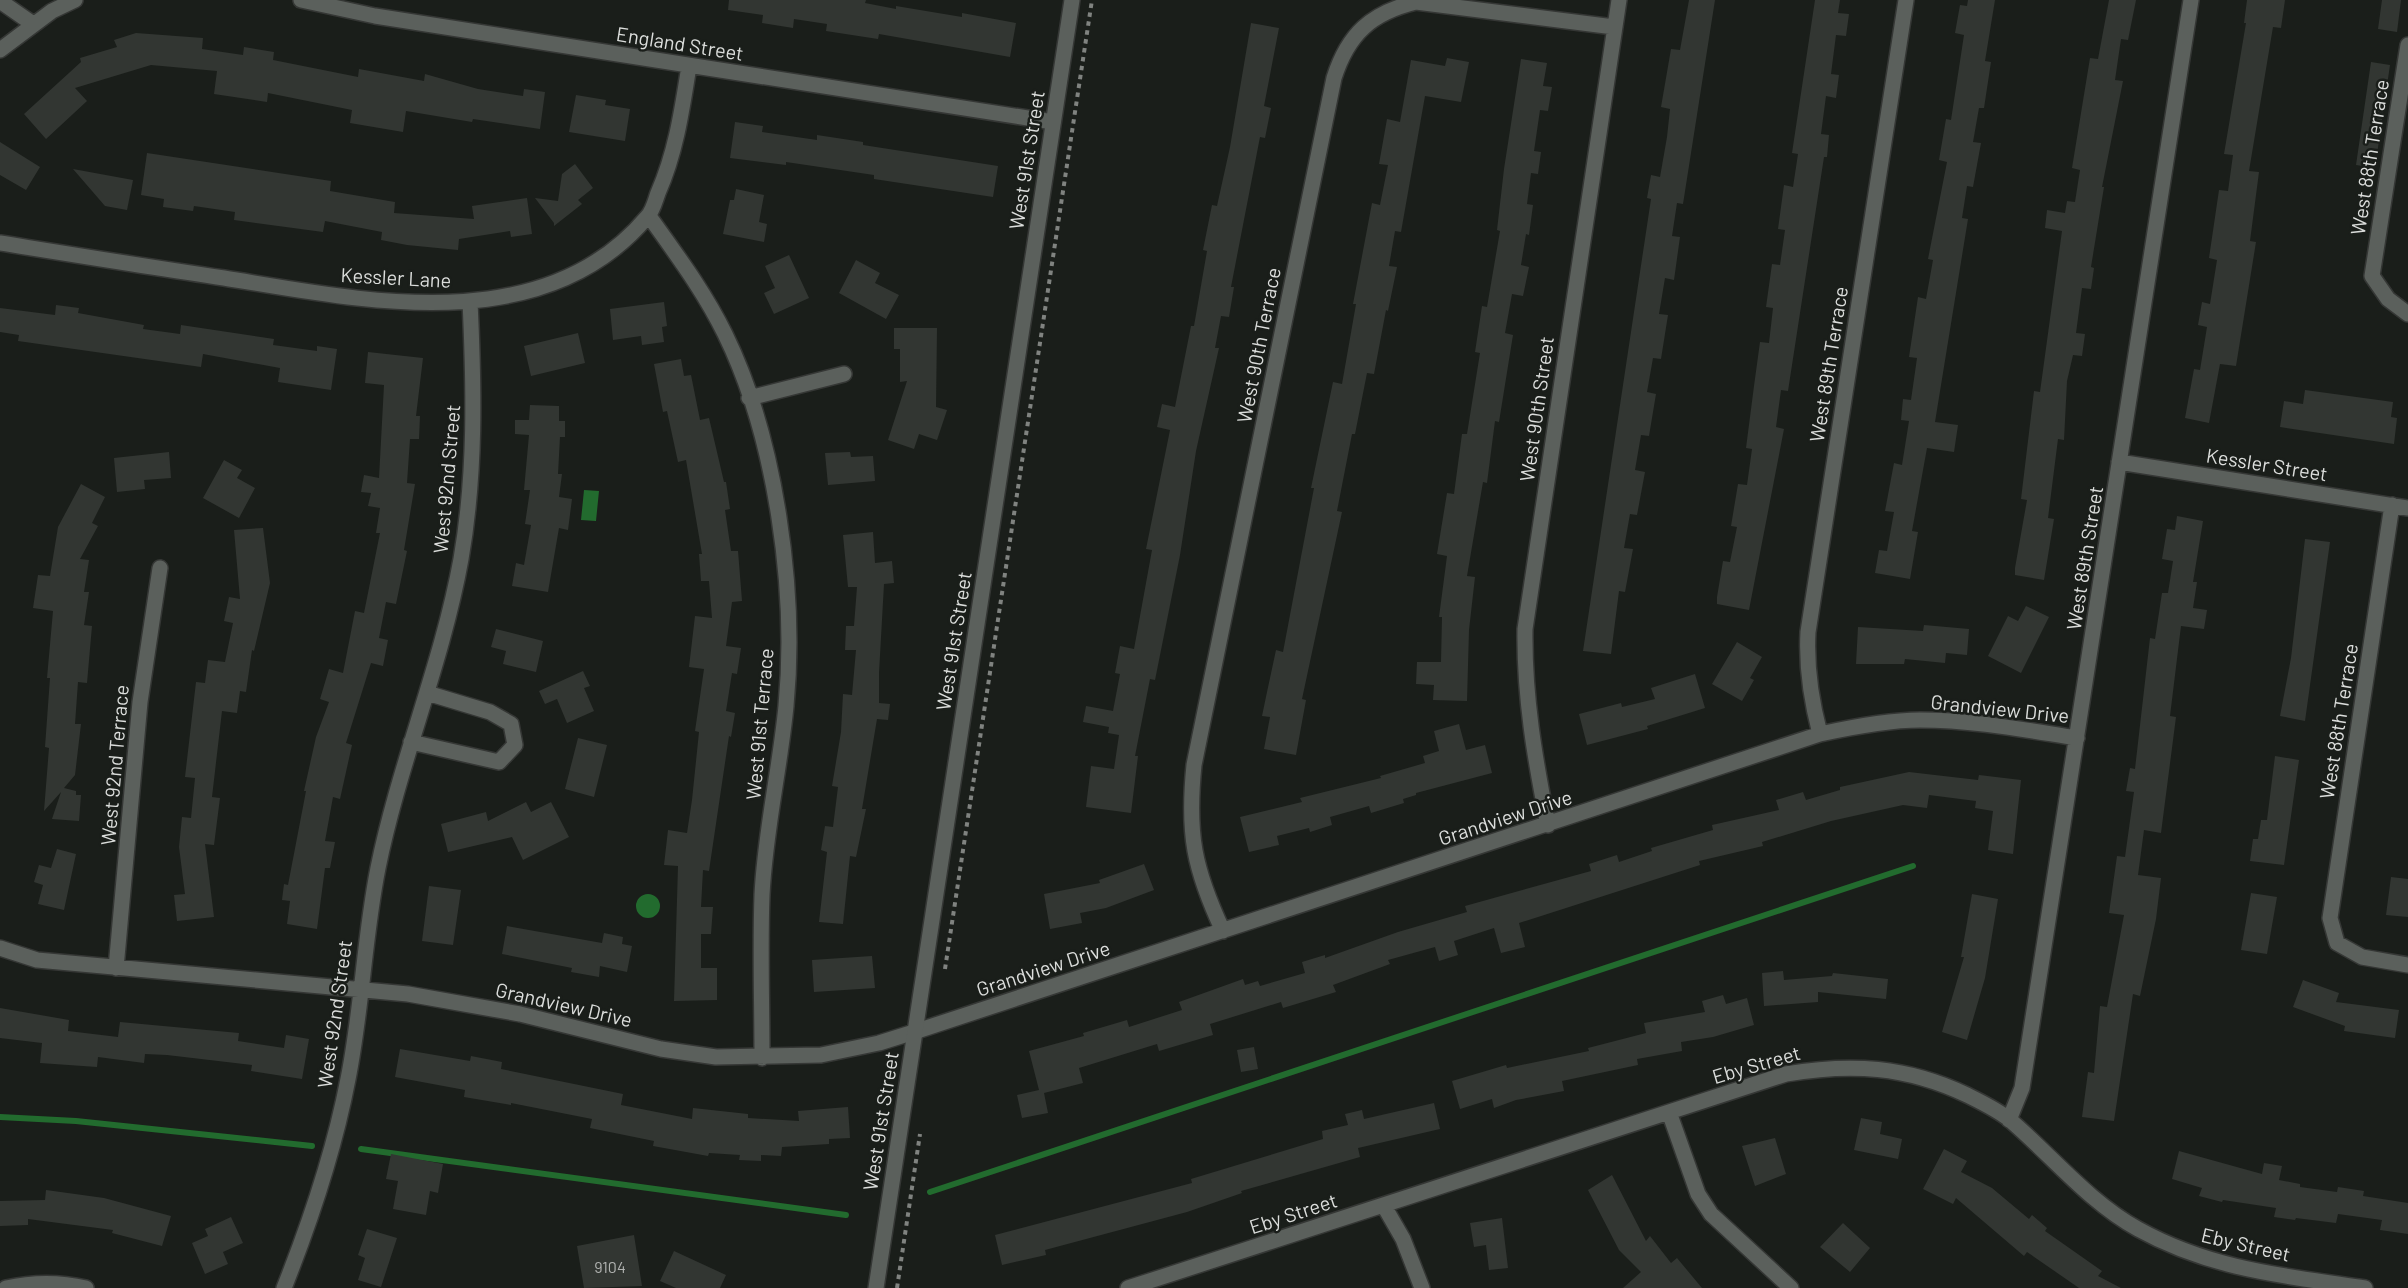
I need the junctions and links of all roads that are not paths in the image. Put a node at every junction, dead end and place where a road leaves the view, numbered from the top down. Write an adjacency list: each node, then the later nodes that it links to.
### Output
1 (75, 0): 8 (street)
2 (301, 0): 12 (street, England Street)
3 (1072, 0): 13 (street, West 91st Street)
4 (1619, 0): 9 (street, West 90th Street)
5 (1906, 0): 25 (street, West 89th Terrace)
6 (2191, 0): 20 (street, West 89th Street)
7 (0, 1): 8 (street)
8 (33, 24): 11 (street)
9 (1614, 27): 28 (street, West 90th Street); 29 (street, West 90th Terrace)
10 (2408, 45): 17 (street, West 88th Terrace)
11 (0, 50)
12 (689, 66): 13 (street, England Street); 14 (street, Kessler Lane)
13 (1053, 122): 34 (street, West 91st Street)
14 (649, 216): 16 (street, Kessler Lane); 19 (street, West 91st Terrace)
15 (0, 243): 16 (street, Kessler Lane)
16 (470, 301): 24 (street, West 92nd Street)
17 (2408, 314)
18 (844, 374): 19 (street)
19 (749, 398): 35 (street, West 91st Terrace)
20 (2119, 462): 21 (street, Kessler Street); 26 (street, West 89th Street)
21 (2392, 505): 22 (street, Kessler Street); 31 (street, West 88th Terrace)
22 (2408, 508)
23 (160, 568): 32 (street, West 92nd Terrace)
24 (427, 693): 27 (street, West 92nd Street); 27 (street)
25 (1820, 734): 26 (street, Grandview Drive); 28 (street, Grandview Drive)
26 (2077, 738): 37 (street, West 89th Street)
27 (411, 742): 33 (street, West 92nd Street)
28 (1548, 825): 29 (street, Grandview Drive)
29 (1223, 932): 34 (street, Grandview Drive)
30 (0, 948): 32 (street, Grandview Drive)
31 (2408, 965)
32 (116, 968): 33 (street, Grandview Drive)
33 (361, 989): 35 (street, Grandview Drive); 41 (street, West 92nd Street)
34 (914, 1032): 35 (street, Grandview Drive); 42 (street, West 91st Street)
35 (762, 1058)
36 (1669, 1112): 37 (street, Eby Street); 38 (street, Eby Street); 45 (street)
37 (2009, 1119): 46 (street, Eby Street)
38 (1384, 1206): 43 (street, Eby Street); 44 (street)
39 (6, 1288): 40 (street)
40 (86, 1288)
41 (284, 1288)
42 (876, 1288)
43 (1128, 1288)
44 (1422, 1288)
45 (1791, 1288)
46 (2365, 1288)

